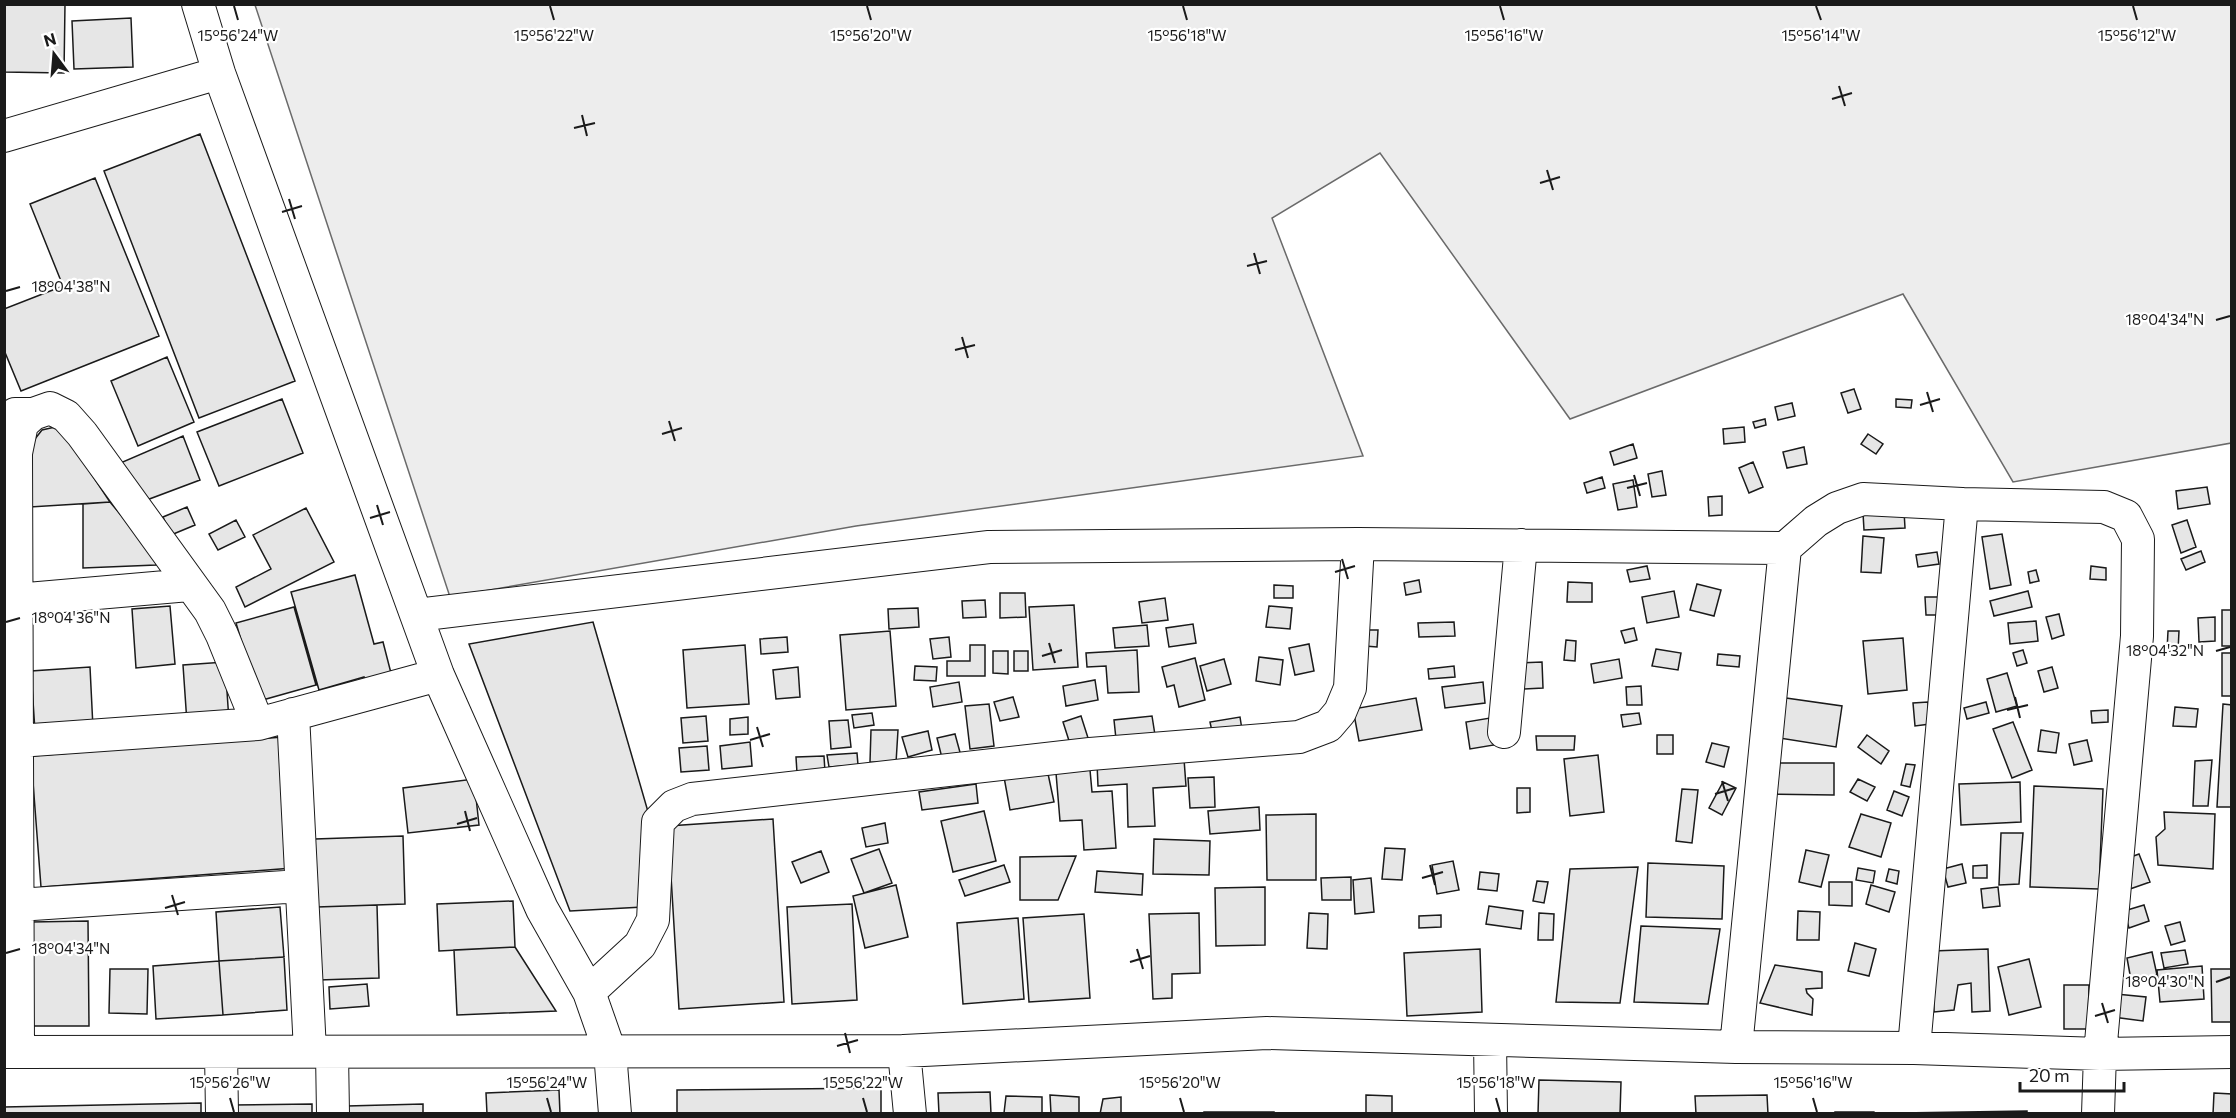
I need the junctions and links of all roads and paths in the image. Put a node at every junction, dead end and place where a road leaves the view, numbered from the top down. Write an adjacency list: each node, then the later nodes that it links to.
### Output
1 (198, 4): 2 (street)
2 (219, 73): 3 (street); 11 (street)
3 (4, 136)
4 (19, 413): 9 (street); 10 (street)
5 (1962, 504): 8 (street); 23 (street); 30 (street)
6 (1358, 544): 7 (street); 11 (street); 20 (street)
7 (1521, 545): 8 (street); 15 (street)
8 (1785, 548): 22 (street)
9 (189, 585): 10 (street); 14 (street)
10 (16, 600): 16 (street)
11 (417, 615): 12 (street)
12 (438, 675): 13 (street); 20 (street)
13 (293, 714): 14 (street); 18 (street)
14 (258, 724): 16 (street)
15 (1504, 732)
16 (10, 741): 17 (street)
17 (11, 848): 19 (street)
18 (300, 886): 19 (street); 27 (street)
19 (18, 905): 24 (street)
20 (589, 992): 28 (street)
21 (1490, 1040): 22 (street); 25 (street); 35 (street)
22 (1736, 1047): 23 (street)
23 (1914, 1048): 30 (street)
24 (11, 1051): 26 (street)
25 (904, 1051): 28 (street); 34 (street)
26 (221, 1052): 27 (street); 31 (street)
27 (321, 1052): 28 (street); 32 (street)
28 (610, 1052): 33 (street)
29 (2232, 1052): 30 (street)
30 (2100, 1054): 36 (street)
31 (222, 1113)
32 (333, 1113)
33 (615, 1113)
34 (910, 1113)
35 (1491, 1113)
36 (2098, 1113)

